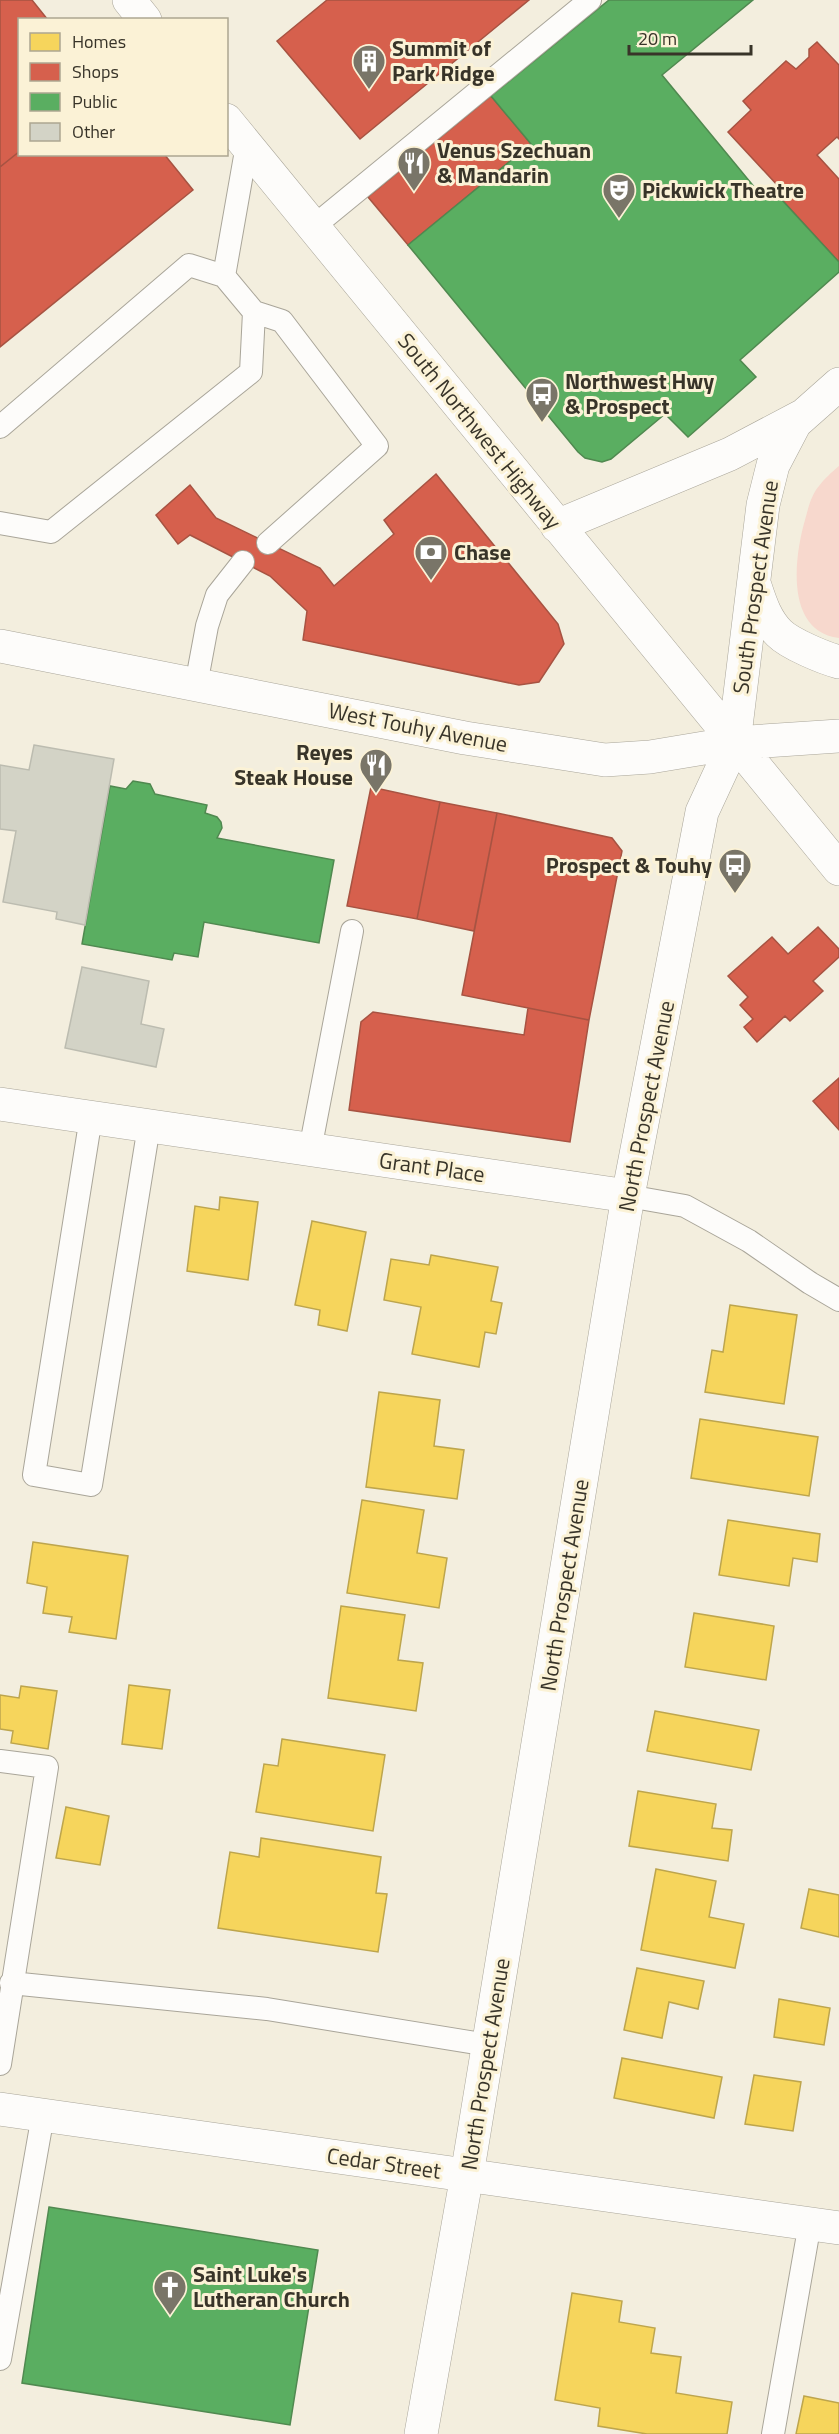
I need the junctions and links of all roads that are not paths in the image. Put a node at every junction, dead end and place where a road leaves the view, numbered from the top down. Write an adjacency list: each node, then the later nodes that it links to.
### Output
1 (129, 0): 3 (street)
2 (590, 0): 6 (lane)
3 (143, 18)
4 (228, 122): 5 (street, South Northwest Highway)
5 (247, 145): 6 (street, South Northwest Highway); 7 (lane)
6 (313, 226): 13 (street, South Northwest Highway)
7 (224, 276): 8 (lane); 11 (lane)
8 (254, 312): 12 (lane); 14 (lane)
9 (839, 384): 10 (street, South Prospect Avenue)
10 (803, 415): 13 (street); 16 (street, South Prospect Avenue)
11 (0, 427)
12 (0, 523)
13 (557, 526): 21 (street, South Northwest Highway)
14 (268, 543)
15 (243, 562): 19 (lane)
16 (753, 581): 18 (street); 21 (street, South Prospect Avenue)
17 (0, 646): 19 (street, West Touhy Avenue)
18 (839, 662)
19 (195, 685): 21 (street, West Touhy Avenue)
20 (839, 736): 21 (street, West Touhy Avenue)
21 (734, 743): 22 (street, South Northwest Highway); 28 (street, North Prospect Avenue)
22 (839, 868)
23 (352, 931): 27 (lane)
24 (0, 1104): 25 (street, Grant Place)
25 (91, 1117): 26 (street, Grant Place); 26 (lane)
26 (149, 1126): 27 (street, Grant Place)
27 (310, 1150): 28 (street, Grant Place)
28 (628, 1196): 29 (lane, Grant Place); 32 (street, North Prospect Avenue)
29 (839, 1300)
30 (0, 1761): 31 (lane)
31 (11, 1983): 32 (lane); 33 (lane)
32 (488, 2045): 36 (street, North Prospect Avenue)
33 (0, 2064)
34 (0, 2109): 35 (street, Cedar Street)
35 (43, 2115): 36 (street, Cedar Street); 38 (lane)
36 (467, 2175): 37 (street, Cedar Street); 39 (street, North Prospect Avenue)
37 (824, 2225): 40 (lane)
38 (0, 2359)
39 (421, 2434)
40 (773, 2434)

